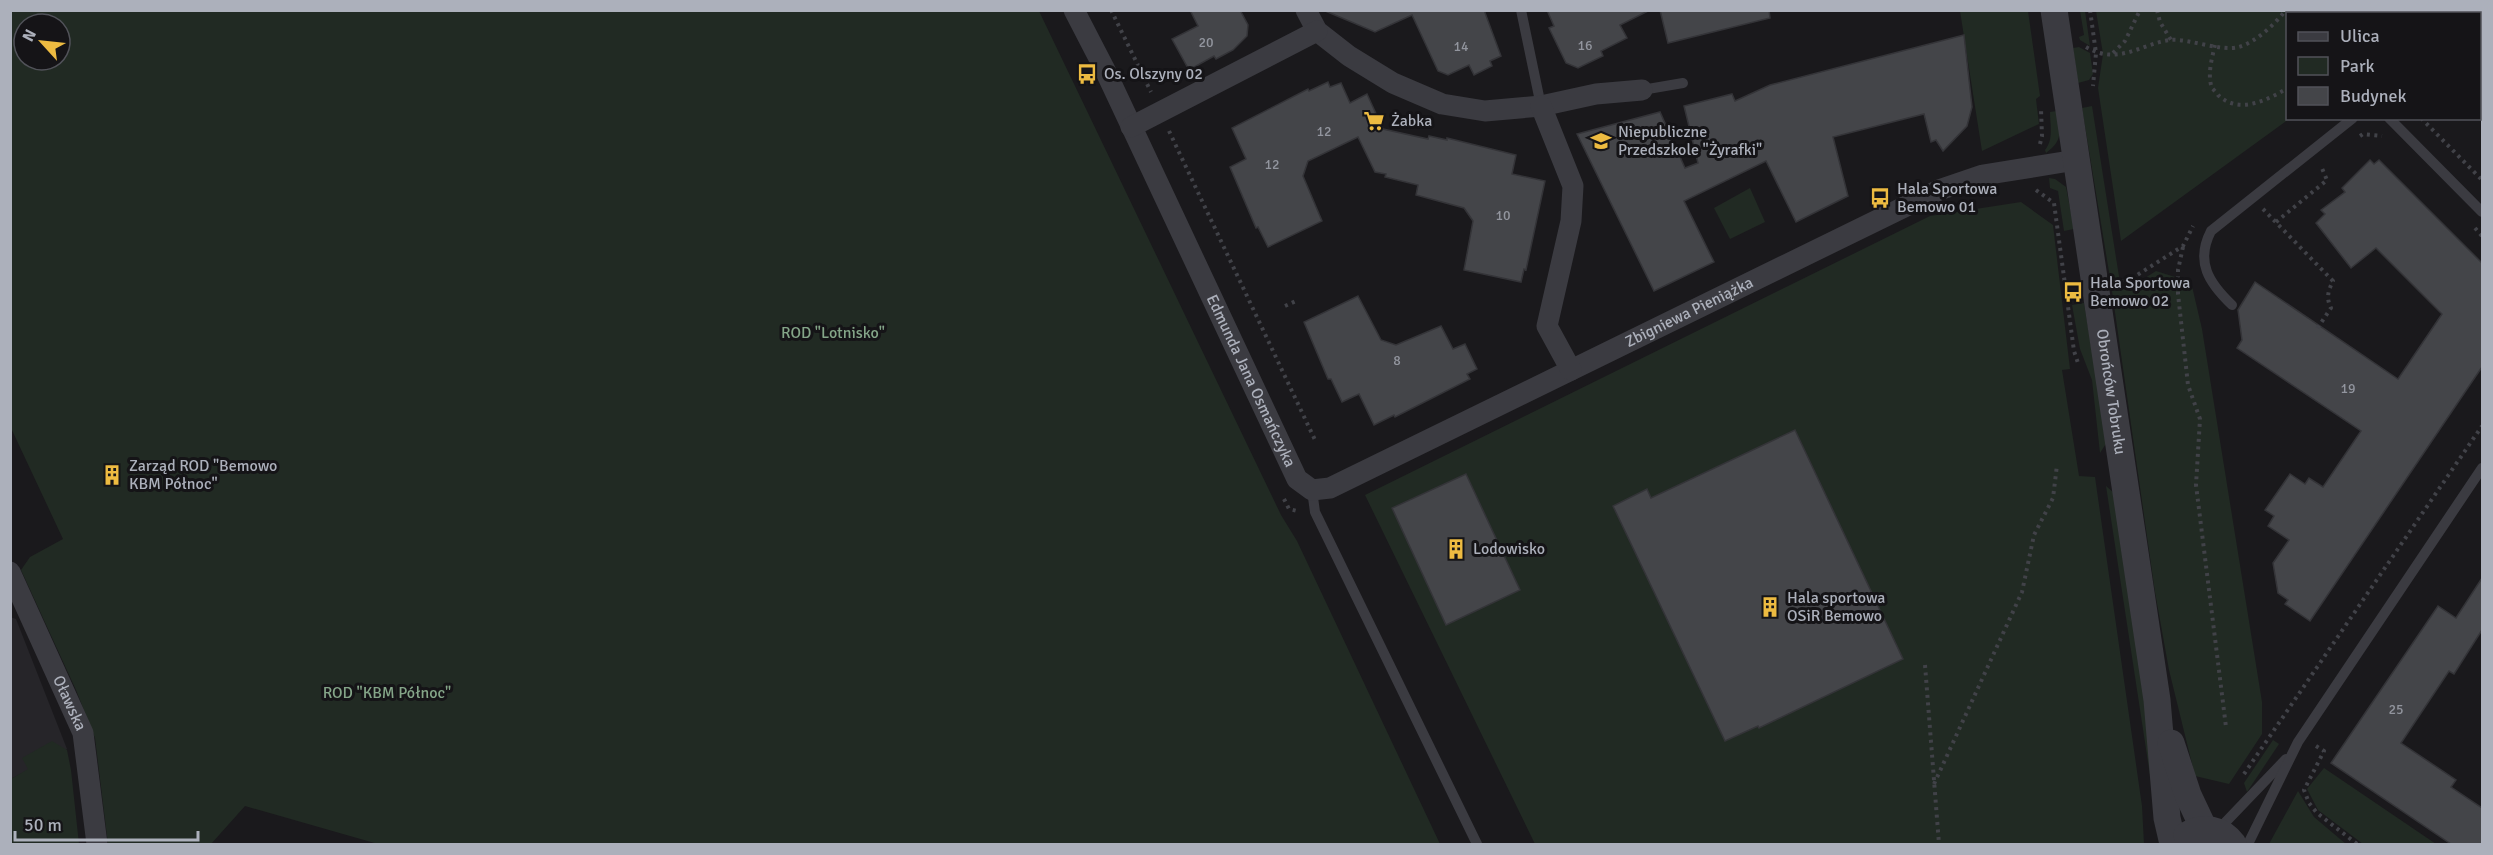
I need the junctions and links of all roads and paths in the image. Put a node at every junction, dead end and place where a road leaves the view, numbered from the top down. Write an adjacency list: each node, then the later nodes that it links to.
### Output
1 (1074, 10): 26 (street, Edmunda Jana Osmańczyka)
2 (1111, 10): 22 (path)
3 (1306, 10): 10 (street)
4 (1521, 10): 21 (lane)
5 (2054, 10): 29 (street, Obrońców Tobruku)
6 (2090, 10): 14 (path)
7 (2140, 10): 15 (path)
8 (2157, 10): 11 (path)
9 (2286, 12): 13 (path)
10 (1317, 31): 21 (street); 22 (street)
11 (2171, 40): 13 (path); 15 (path)
12 (2082, 44): 14 (path)
13 (2215, 45): 18 (path)
14 (2096, 53): 15 (path); 17 (path)
15 (2113, 53)
16 (1683, 83): 19 (lane)
17 (2093, 88)
18 (2286, 89)
19 (1642, 90): 21 (street)
20 (2040, 101): 31 (path)
21 (1541, 106): 46 (street)
22 (1161, 113): 26 (street); 48 (path)
23 (2350, 120): 33 (lane)
24 (2391, 120): 34 (lane)
25 (2423, 120): 32 (path)
26 (1131, 128): 51 (street, Edmunda Jana Osmańczyka)
27 (2355, 141): 28 (path)
28 (2390, 144)
29 (2076, 160): 31 (street, Zbigniewa Pieniążka); 54 (street, Obrońców Tobruku)
30 (2328, 160): 36 (path)
31 (2031, 168): 45 (path); 46 (street, Zbigniewa Pieniążka)
32 (2482, 180)
33 (2252, 197): 35 (lane); 36 (path)
34 (2482, 212)
35 (2224, 218): 39 (path); 42 (lane)
36 (2276, 222): 44 (path)
37 (2474, 228): 38 (path)
38 (2482, 236)
39 (2183, 246): 40 (path); 55 (path)
40 (2130, 280)
41 (1296, 301): 43 (path)
42 (2232, 305)
43 (1285, 306)
44 (2317, 329)
45 (2080, 369)
46 (1571, 370): 51 (street, Zbigniewa Pieniążka)
47 (2482, 426): 58 (path)
48 (1317, 442)
49 (2057, 465): 59 (path)
50 (2482, 468): 57 (lane)
51 (1312, 490): 62 (lane, Edmunda Jana Osmańczyka)
52 (10, 572): 61 (street, Oławska)
53 (1925, 665): 59 (path)
54 (2157, 700): 60 (street, Obrońców Tobruku); 64 (street, Obrońców Tobruku)
55 (2226, 727)
56 (2316, 746): 67 (path)
57 (2292, 753): 60 (lane); 66 (lane)
58 (2256, 757)
59 (1934, 784): 63 (path)
60 (2218, 835): 65 (street)
61 (97, 844)
62 (1477, 844)
63 (1939, 844)
64 (2173, 844)
65 (2178, 844)
66 (2248, 844)
67 (2357, 844)

